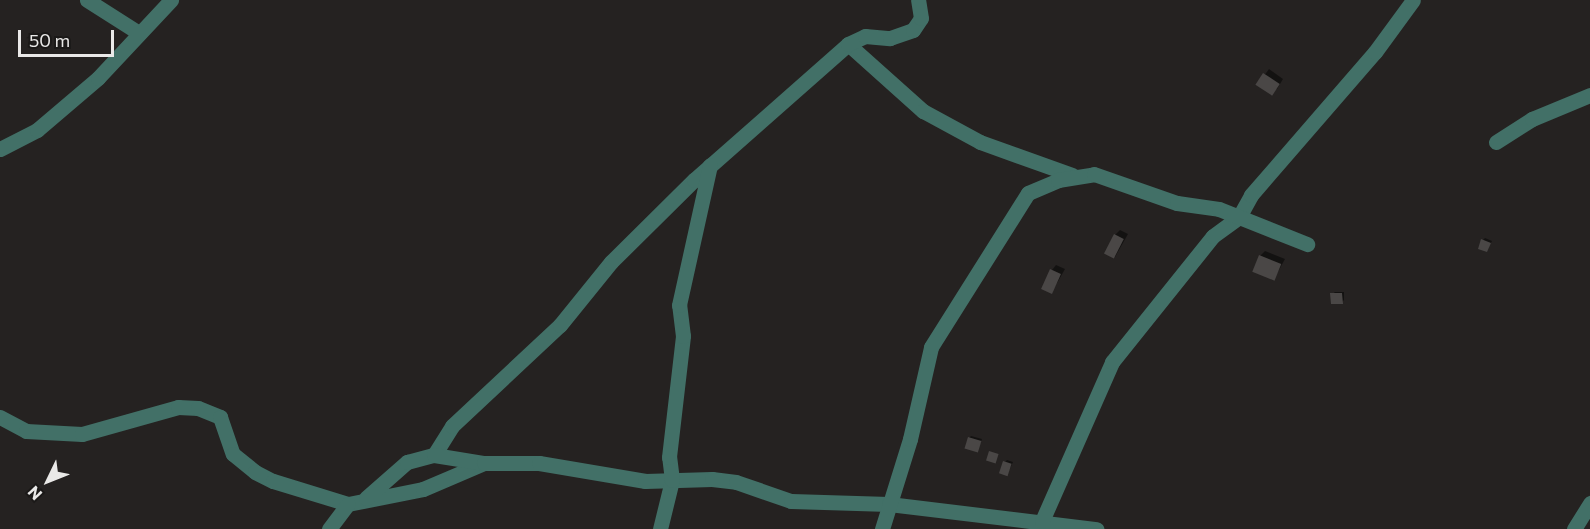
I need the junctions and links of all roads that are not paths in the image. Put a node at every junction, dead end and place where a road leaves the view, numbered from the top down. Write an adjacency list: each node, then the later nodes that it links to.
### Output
1 (87, 0): 5 (street)
2 (171, 0): 5 (street)
3 (918, 0): 6 (street)
4 (1413, 0): 12 (street)
5 (139, 33): 9 (street)
6 (848, 44): 10 (street); 11 (street)
7 (1590, 96): 8 (street)
8 (1496, 142)
9 (0, 149)
10 (711, 165): 15 (street); 17 (street)
11 (1075, 175): 12 (street); 21 (street)
12 (1239, 217): 13 (street); 22 (street)
13 (1307, 244)
14 (0, 417): 20 (street)
15 (434, 455): 16 (street); 18 (street)
16 (484, 463): 17 (street); 18 (street)
17 (672, 480): 21 (street); 24 (street)
18 (366, 498): 20 (street)
19 (1590, 503): 27 (street)
20 (348, 504): 23 (street)
21 (889, 504): 22 (street); 25 (street)
22 (1042, 521): 26 (street)
23 (329, 529)
24 (660, 529)
25 (882, 529)
26 (1098, 529)
27 (1574, 529)

